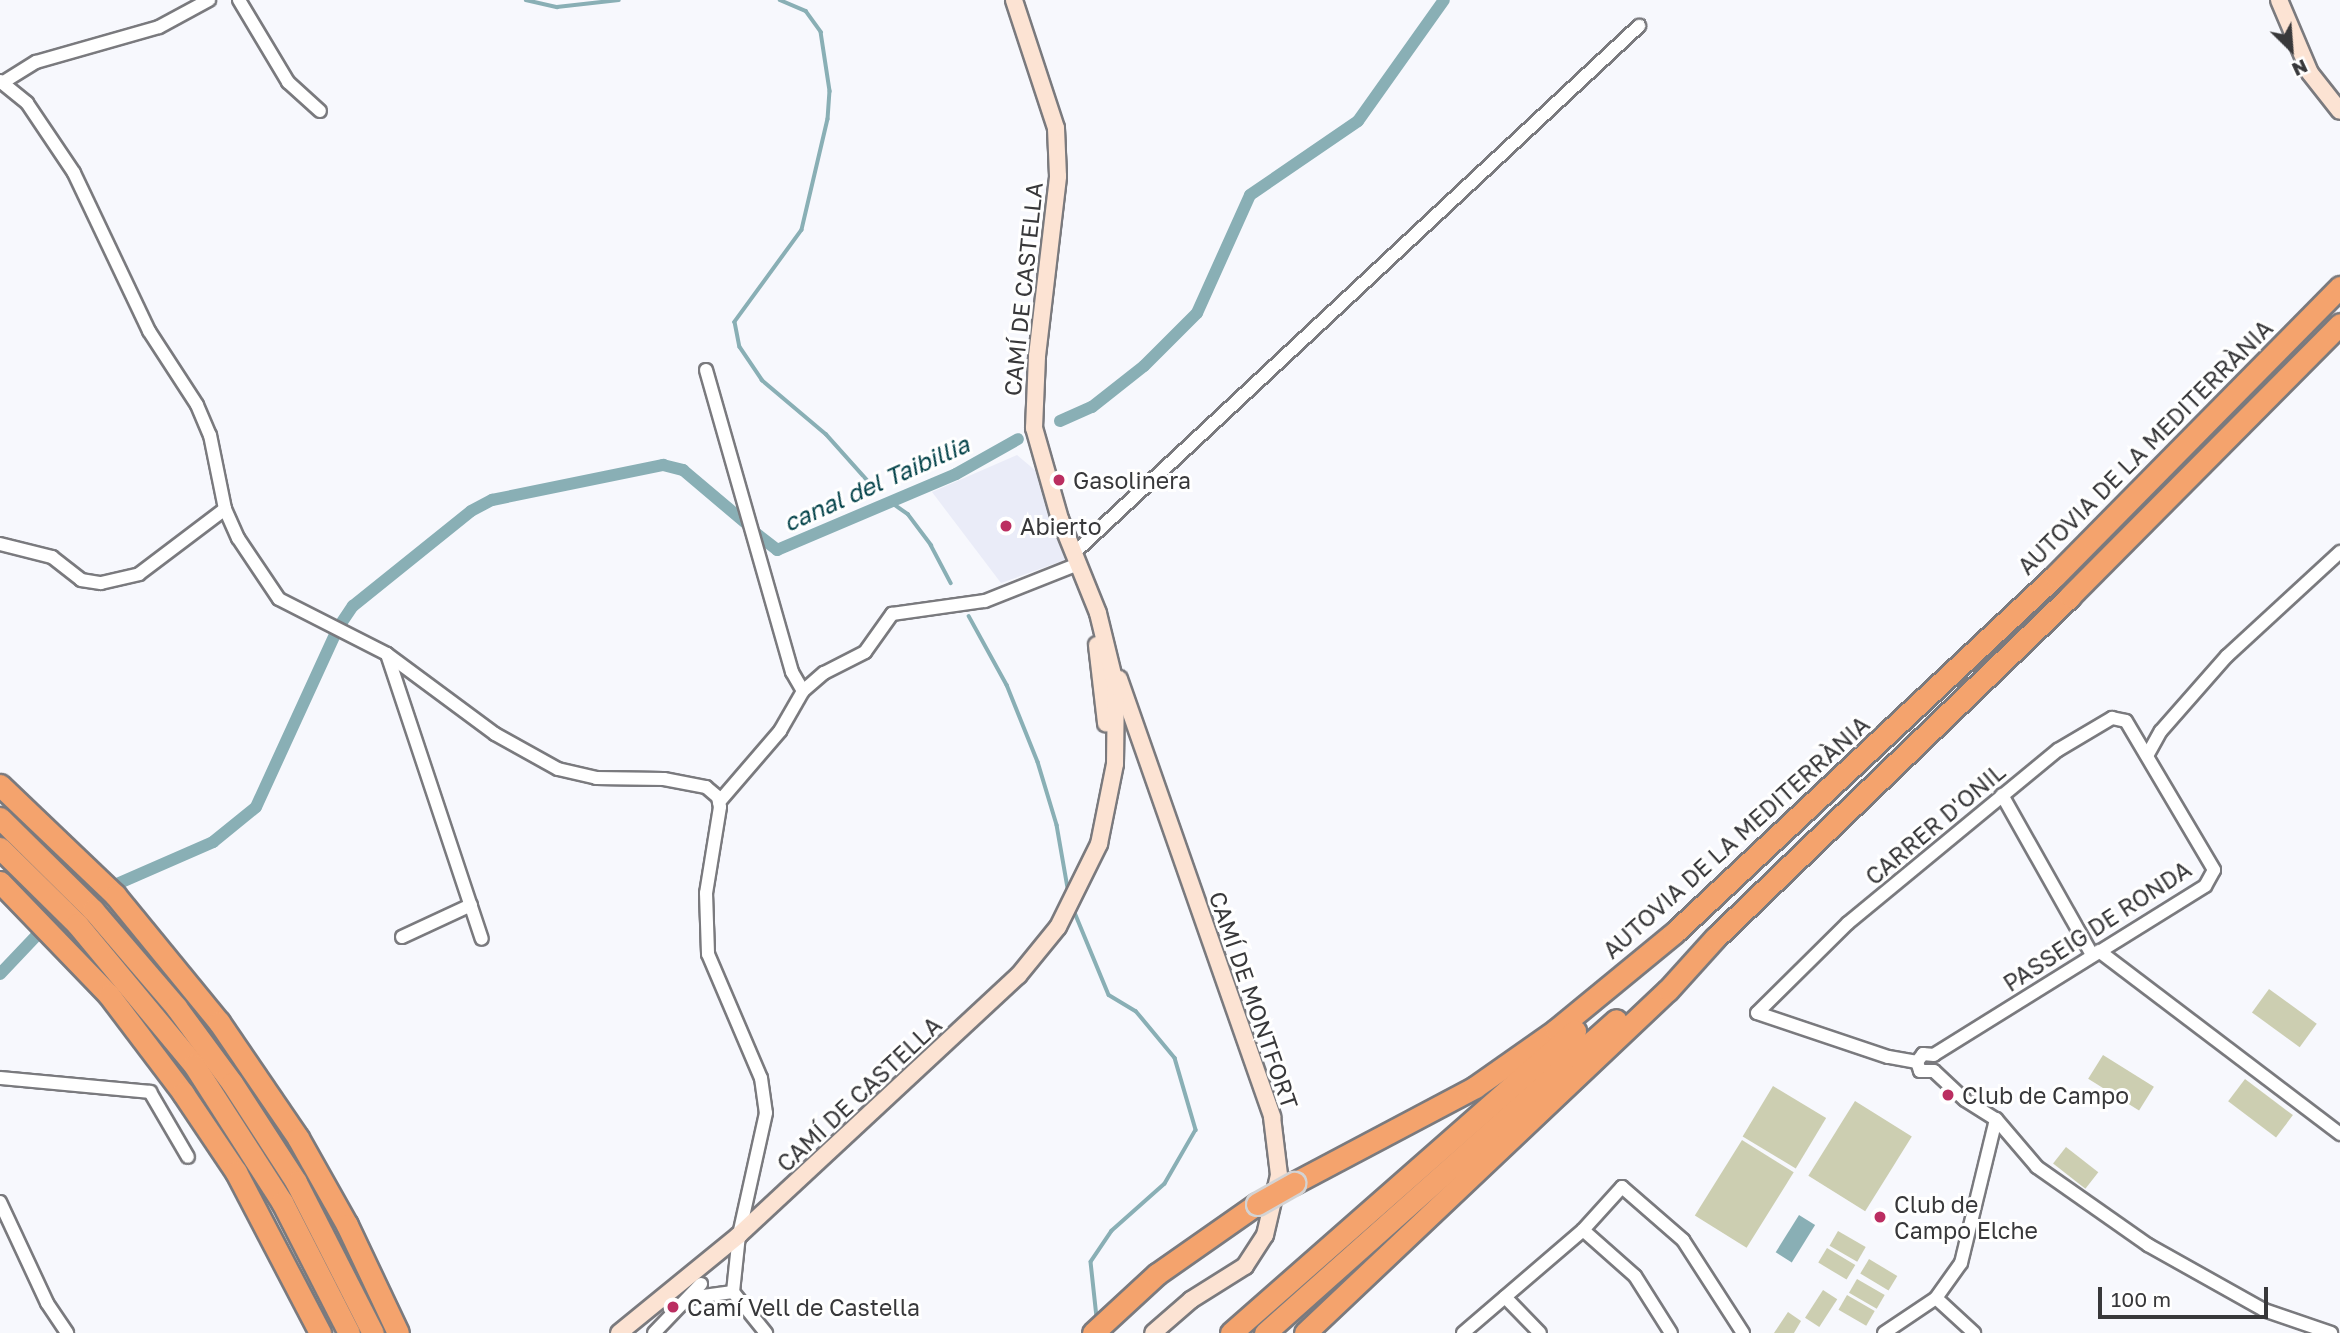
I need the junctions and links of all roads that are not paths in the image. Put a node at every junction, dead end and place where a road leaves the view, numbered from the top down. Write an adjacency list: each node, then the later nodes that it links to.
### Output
1 (209, 0): 6 (street)
2 (239, 0): 7 (street)
3 (1014, 0): 15 (main road, CAMÍ DE CASTELLA)
4 (2279, 0): 8 (main road)
5 (1639, 26): 15 (street)
6 (1, 81): 12 (street)
7 (320, 111)
8 (2340, 111)
9 (2340, 287): 33 (highway, AUTOVIA DE LA MEDITERRÀNIA)
10 (2340, 324): 35 (highway)
11 (706, 370): 18 (street)
12 (225, 509): 13 (street); 16 (street)
13 (0, 544)
14 (2340, 552): 21 (street)
15 (1076, 559): 17 (main road, CAMÍ DE CASTELLA); 18 (street)
16 (387, 654): 27 (street); 32 (street)
17 (1106, 663): 19 (main road, CAMÍ DE MONTFORT); 20 (main road, CAMÍ DE CASTELLA); 25 (main road, CAMÍ DE CASTELLA)
18 (803, 691): 27 (street)
19 (1140, 730): 20 (main road); 22 (main road, CAMÍ DE MONTFORT)
20 (1116, 732): 22 (main road); 23 (main road, CAMÍ DE CASTELLA); 25 (main road)
21 (2148, 754): 26 (street, CARRER D'ONIL); 37 (street, PASSEIG DE RONDA)
22 (1146, 761): 23 (main road); 62 (main road, CAMÍ DE MONTFORT)
23 (1115, 764): 30 (main road, CAMÍ DE CASTELLA)
24 (0, 785): 57 (highway)
25 (1102, 794): 30 (main road, CAMÍ DE CASTELLA)
26 (2002, 795): 37 (street); 39 (street, CARRER D'ONIL)
27 (719, 802): 47 (street)
28 (0, 818): 56 (highway)
29 (0, 848): 55 (highway)
30 (1092, 856): 47 (main road, CAMÍ DE CASTELLA)
31 (0, 881): 54 (highway)
32 (471, 905): 34 (street); 36 (street)
33 (1674, 933): 61 (highway, AUTOVIA DE LA MEDITERRÀNIA, bridge); 63 (highway)
34 (402, 937)
35 (1715, 938): 64 (highway); 65 (highway)
36 (482, 939)
37 (2096, 953): 38 (street, PASSEIG DE RONDA); 43 (street)
38 (1934, 1055): 39 (street, PASSEIG DE RONDA); 40 (street)
39 (1917, 1062): 40 (street)
40 (1934, 1071): 42 (street)
41 (0, 1078): 44 (street)
42 (1996, 1119): 52 (street); 72 (street)
43 (2340, 1134)
44 (188, 1157)
45 (0, 1202): 53 (street)
46 (1583, 1230): 50 (street); 68 (street); 69 (street)
47 (739, 1235): 49 (street); 58 (main road, CAMÍ DE CASTELLA)
48 (701, 1284): 51 (street)
49 (733, 1292): 51 (street); 60 (street)
50 (1505, 1297): 66 (street); 67 (street)
51 (689, 1298): 59 (street)
52 (1936, 1298): 70 (street); 71 (street)
53 (67, 1333)
54 (320, 1333)
55 (349, 1333)
56 (373, 1333)
57 (398, 1333)
58 (619, 1333)
59 (654, 1333)
60 (766, 1333)
61 (1093, 1333)
62 (1153, 1333)
63 (1231, 1333)
64 (1265, 1333)
65 (1306, 1333)
66 (1463, 1333)
67 (1540, 1333)
68 (1671, 1333)
69 (1743, 1333)
70 (1884, 1333)
71 (1974, 1333)
72 (2331, 1333)

